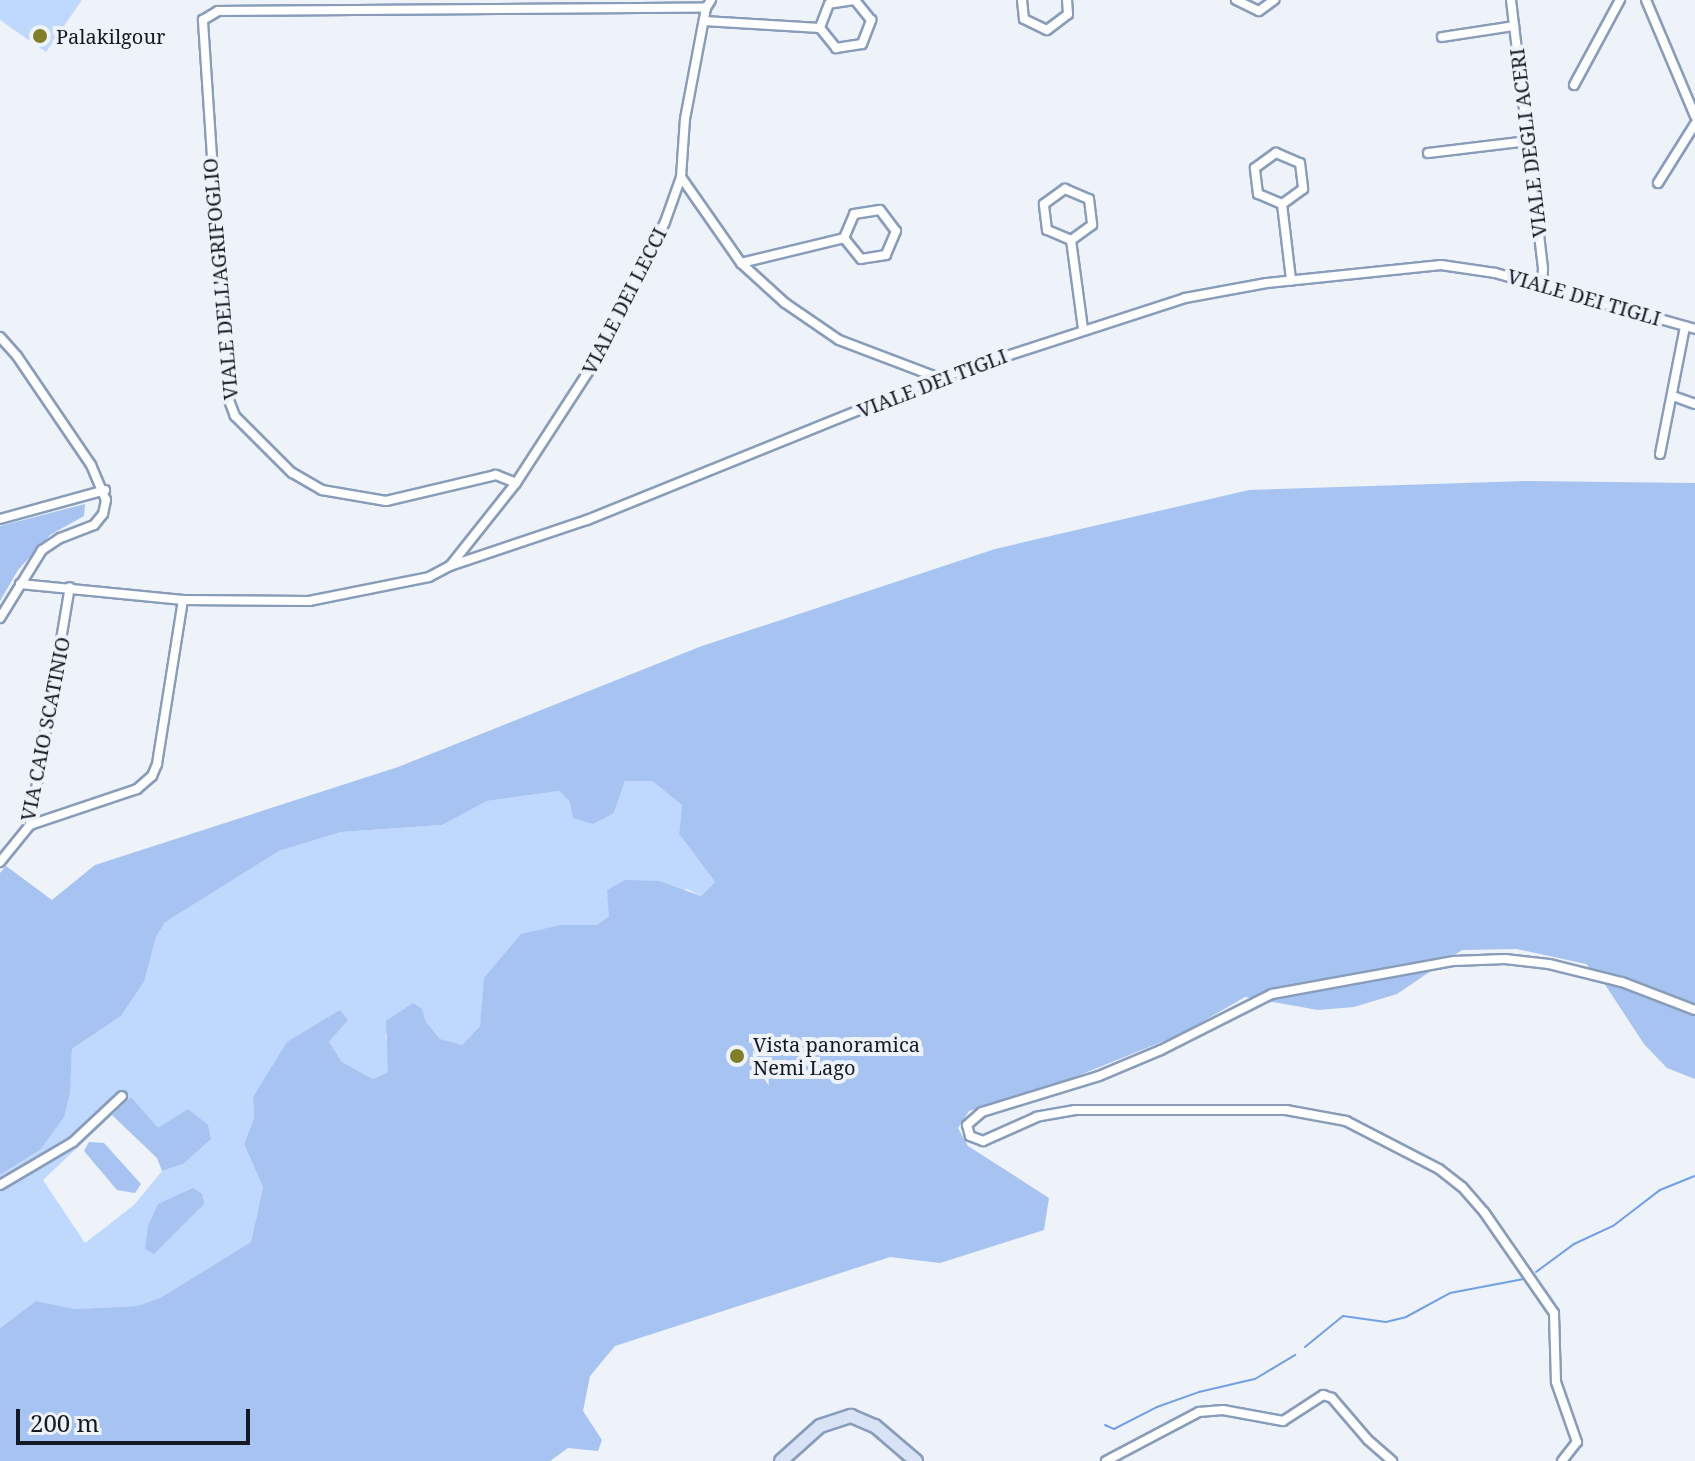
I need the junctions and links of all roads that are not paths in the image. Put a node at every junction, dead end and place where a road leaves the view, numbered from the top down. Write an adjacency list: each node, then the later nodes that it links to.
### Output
1 (855, 0): 14 (street); 14 (street)
2 (1022, 0): 3 (street)
3 (1067, 0)
4 (1236, 0): 5 (street)
5 (1274, 0)
6 (1511, 0): 13 (street, VIALE DEGLI ACERI)
7 (1620, 0): 16 (street)
8 (1646, 0): 17 (street)
9 (521, 3): 10 (street); 11 (street)
10 (709, 4): 12 (street, VIALE DEI LECCI)
11 (300, 5): 37 (street, VIALE DELL'AGRIFOGLIO)
12 (704, 21): 14 (street); 21 (street, VIALE DEI LECCI)
13 (1514, 26): 15 (street); 19 (street, VIALE DEGLI ACERI)
14 (820, 28)
15 (1442, 37)
16 (1574, 85)
17 (1695, 116)
18 (1695, 124): 22 (street)
19 (1528, 141): 20 (street); 28 (street, VIALE DEGLI ACERI)
20 (1428, 153)
21 (681, 177): 26 (street); 37 (street, VIALE DEI LECCI)
22 (1658, 183)
23 (1282, 204): 23 (street); 27 (street)
24 (844, 238): 24 (street); 26 (street)
25 (1071, 240): 25 (street); 30 (street)
26 (741, 263): 33 (street)
27 (1291, 280): 28 (street, VIALE DEI TIGLI); 30 (street, VIALE DEI TIGLI)
28 (1542, 285): 29 (street, VIALE DEI TIGLI)
29 (1685, 326): 31 (street, VIALE DEI TIGLI); 34 (street)
30 (1083, 329): 33 (street, VIALE DEI TIGLI)
31 (1695, 329)
32 (0, 337): 38 (street)
33 (939, 378): 40 (street, VIALE DEI TIGLI)
34 (1673, 396): 35 (street); 36 (street)
35 (1695, 404)
36 (1660, 454)
37 (516, 483): 40 (street, VIALE DEI LECCI)
38 (105, 490): 39 (street); 41 (street)
39 (0, 519)
40 (450, 566): 43 (street, VIALE DEI TIGLI)
41 (20, 584): 42 (street, VIALE DEI TIGLI); 44 (street)
42 (70, 587): 43 (street, VIALE DEI TIGLI); 45 (street, VIA CAIO SCATINIO)
43 (183, 600): 45 (street)
44 (0, 618)
45 (30, 825): 46 (street, VIA CAIO SCATINIO)
46 (0, 862)
47 (1695, 1010): 54 (street)
48 (122, 1096): 49 (street)
49 (0, 1185)
50 (781, 1461): 51 (street)
51 (916, 1461)
52 (1106, 1461): 53 (street)
53 (1392, 1461)
54 (1562, 1461)

